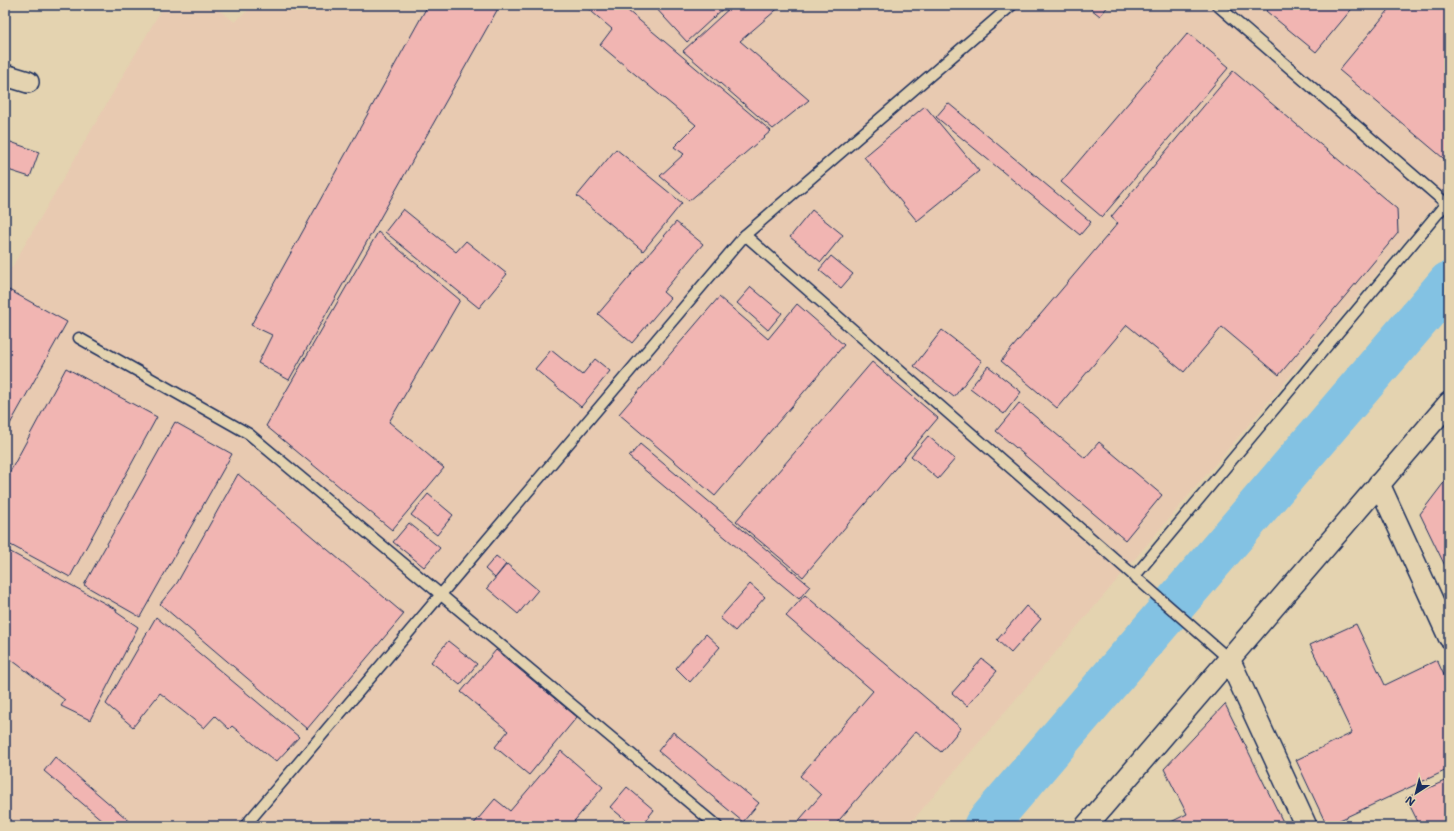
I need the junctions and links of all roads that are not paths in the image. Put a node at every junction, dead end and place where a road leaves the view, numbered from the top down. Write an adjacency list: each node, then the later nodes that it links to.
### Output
1 (1012, 5): 6 (lane)
2 (1216, 5): 5 (lane)
3 (5, 75): 4 (street)
4 (28, 82)
5 (1448, 203): 10 (lane)
6 (745, 235): 10 (lane); 11 (lane)
7 (80, 338): 11 (lane)
8 (1449, 403): 9 (street)
9 (1379, 484): 12 (street); 13 (street)
10 (1134, 577): 13 (lane)
11 (441, 594): 14 (lane); 15 (lane)
12 (1449, 637)
13 (1229, 659): 16 (street); 17 (street)
14 (245, 826)
15 (717, 826)
16 (1086, 826)
17 (1306, 826)

